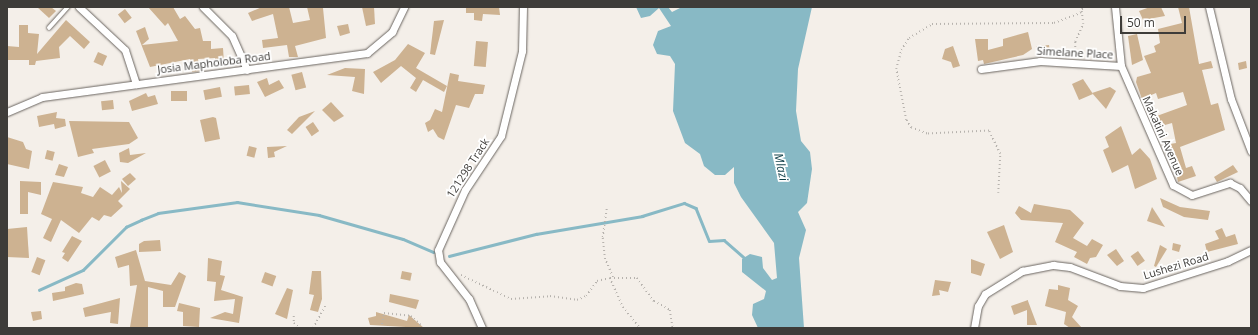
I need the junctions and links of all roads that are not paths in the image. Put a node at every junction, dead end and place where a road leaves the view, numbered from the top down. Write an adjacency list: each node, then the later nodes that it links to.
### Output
1 (68, 7): 8 (lane)
2 (80, 7): 12 (street)
3 (203, 7): 11 (street)
4 (404, 7): 11 (street, Josia Mapholoba Road)
5 (523, 7): 17 (street, 121298 Track)
6 (1115, 7): 9 (street, Makatini Avenue)
7 (1209, 7): 14 (street)
8 (49, 28)
9 (1121, 66): 10 (street, Simelane Place); 15 (street, Makatini Avenue)
10 (981, 68)
11 (247, 70): 12 (street, Josia Mapholoba Road)
12 (136, 84): 13 (street, Josia Mapholoba Road)
13 (7, 112)
14 (1251, 151)
15 (1251, 201)
16 (1251, 250): 18 (street, Lushezi Road)
17 (482, 328)
18 (974, 328)

